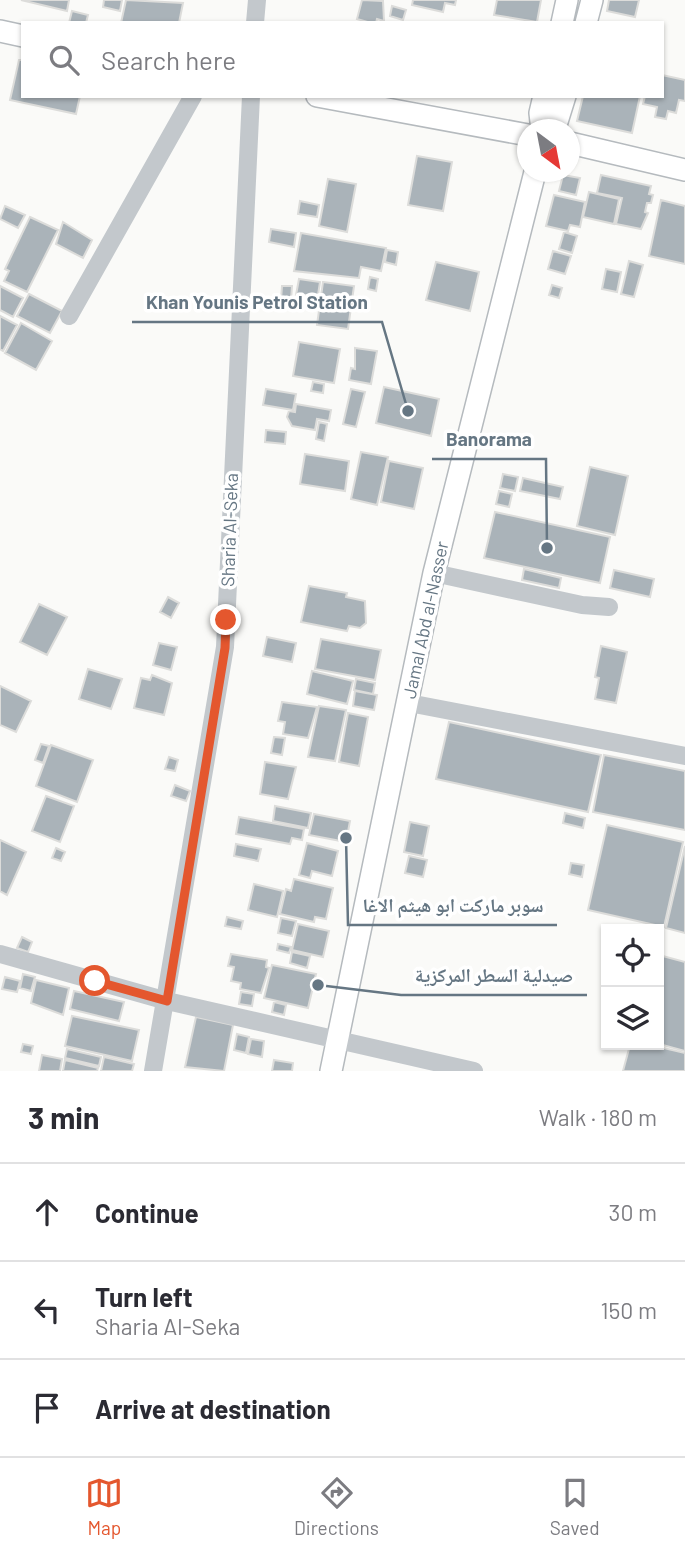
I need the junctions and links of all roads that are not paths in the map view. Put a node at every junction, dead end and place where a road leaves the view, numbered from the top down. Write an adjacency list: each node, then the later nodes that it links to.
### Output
1 (257, 0): 4 (street)
2 (567, 0): 5 (main road)
3 (592, 0): 6 (main road)
4 (255, 21)
5 (562, 21)
6 (587, 21)
7 (0, 31): 8 (main road)
8 (21, 36)
9 (192, 98): 20 (street)
10 (251, 98): 26 (street, Sharia Al-Seka)
11 (328, 98): 16 (main road)
12 (544, 98): 14 (main road)
13 (564, 98): 15 (main road)
14 (541, 119)
15 (558, 119)
16 (517, 133)
17 (580, 146): 18 (main road)
18 (685, 170)
19 (532, 182): 21 (main road, Jamal Abd al-Nasser)
20 (69, 316)
21 (434, 573): 22 (street); 23 (main road, Jamal Abd al-Nasser)
22 (609, 607)
23 (409, 703): 24 (street); 27 (main road, Jamal Abd al-Nasser)
24 (685, 756)
25 (0, 954): 26 (street)
26 (167, 1001): 27 (street); 28 (street, Sharia Al-Seka)
27 (337, 1041): 29 (main road, Jamal Abd al-Nasser); 30 (street)
28 (153, 1071)
29 (331, 1071)
30 (474, 1071)

